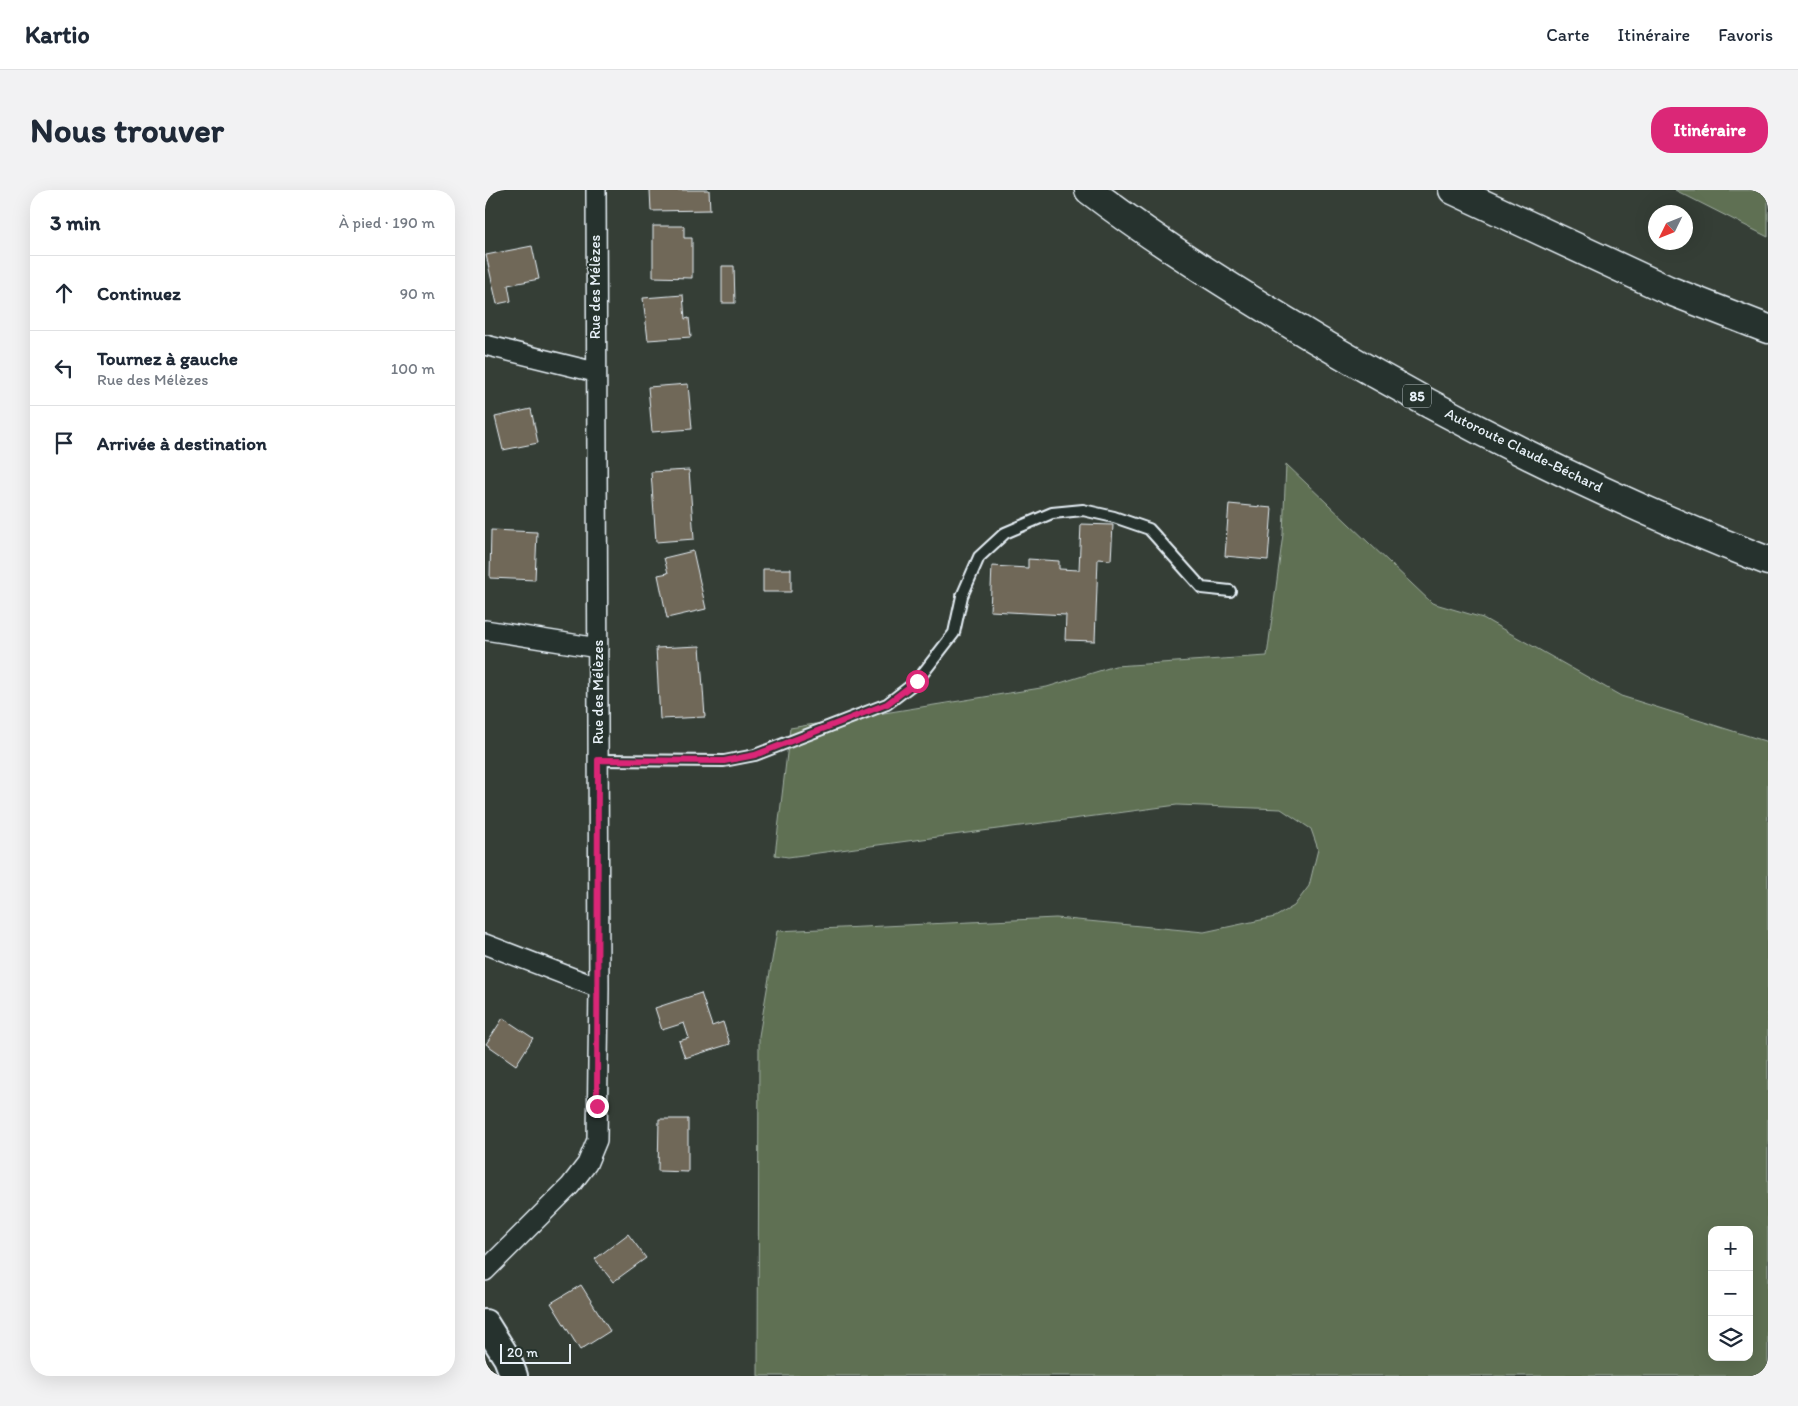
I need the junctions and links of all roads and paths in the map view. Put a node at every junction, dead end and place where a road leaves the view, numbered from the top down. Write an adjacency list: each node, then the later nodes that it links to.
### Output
1 (596, 190): 6 (street, Rue des Mélèzes)
2 (1089, 190): 7 (highway, Autoroute Claude-Béchard / 85)
3 (1453, 190): 4 (highway)
4 (1768, 329)
5 (485, 345): 6 (street)
6 (595, 372): 10 (street, Rue des Mélèzes)
7 (1768, 561)
8 (1230, 591): 11 (lane)
9 (485, 630): 10 (street)
10 (597, 648): 11 (street, Rue des Mélèzes)
11 (598, 760): 13 (street, Rue des Mélèzes)
12 (485, 944): 13 (street)
13 (599, 988): 14 (street, Rue des Mélèzes)
14 (485, 1271)
15 (485, 1323): 16 (street)
16 (514, 1376)

